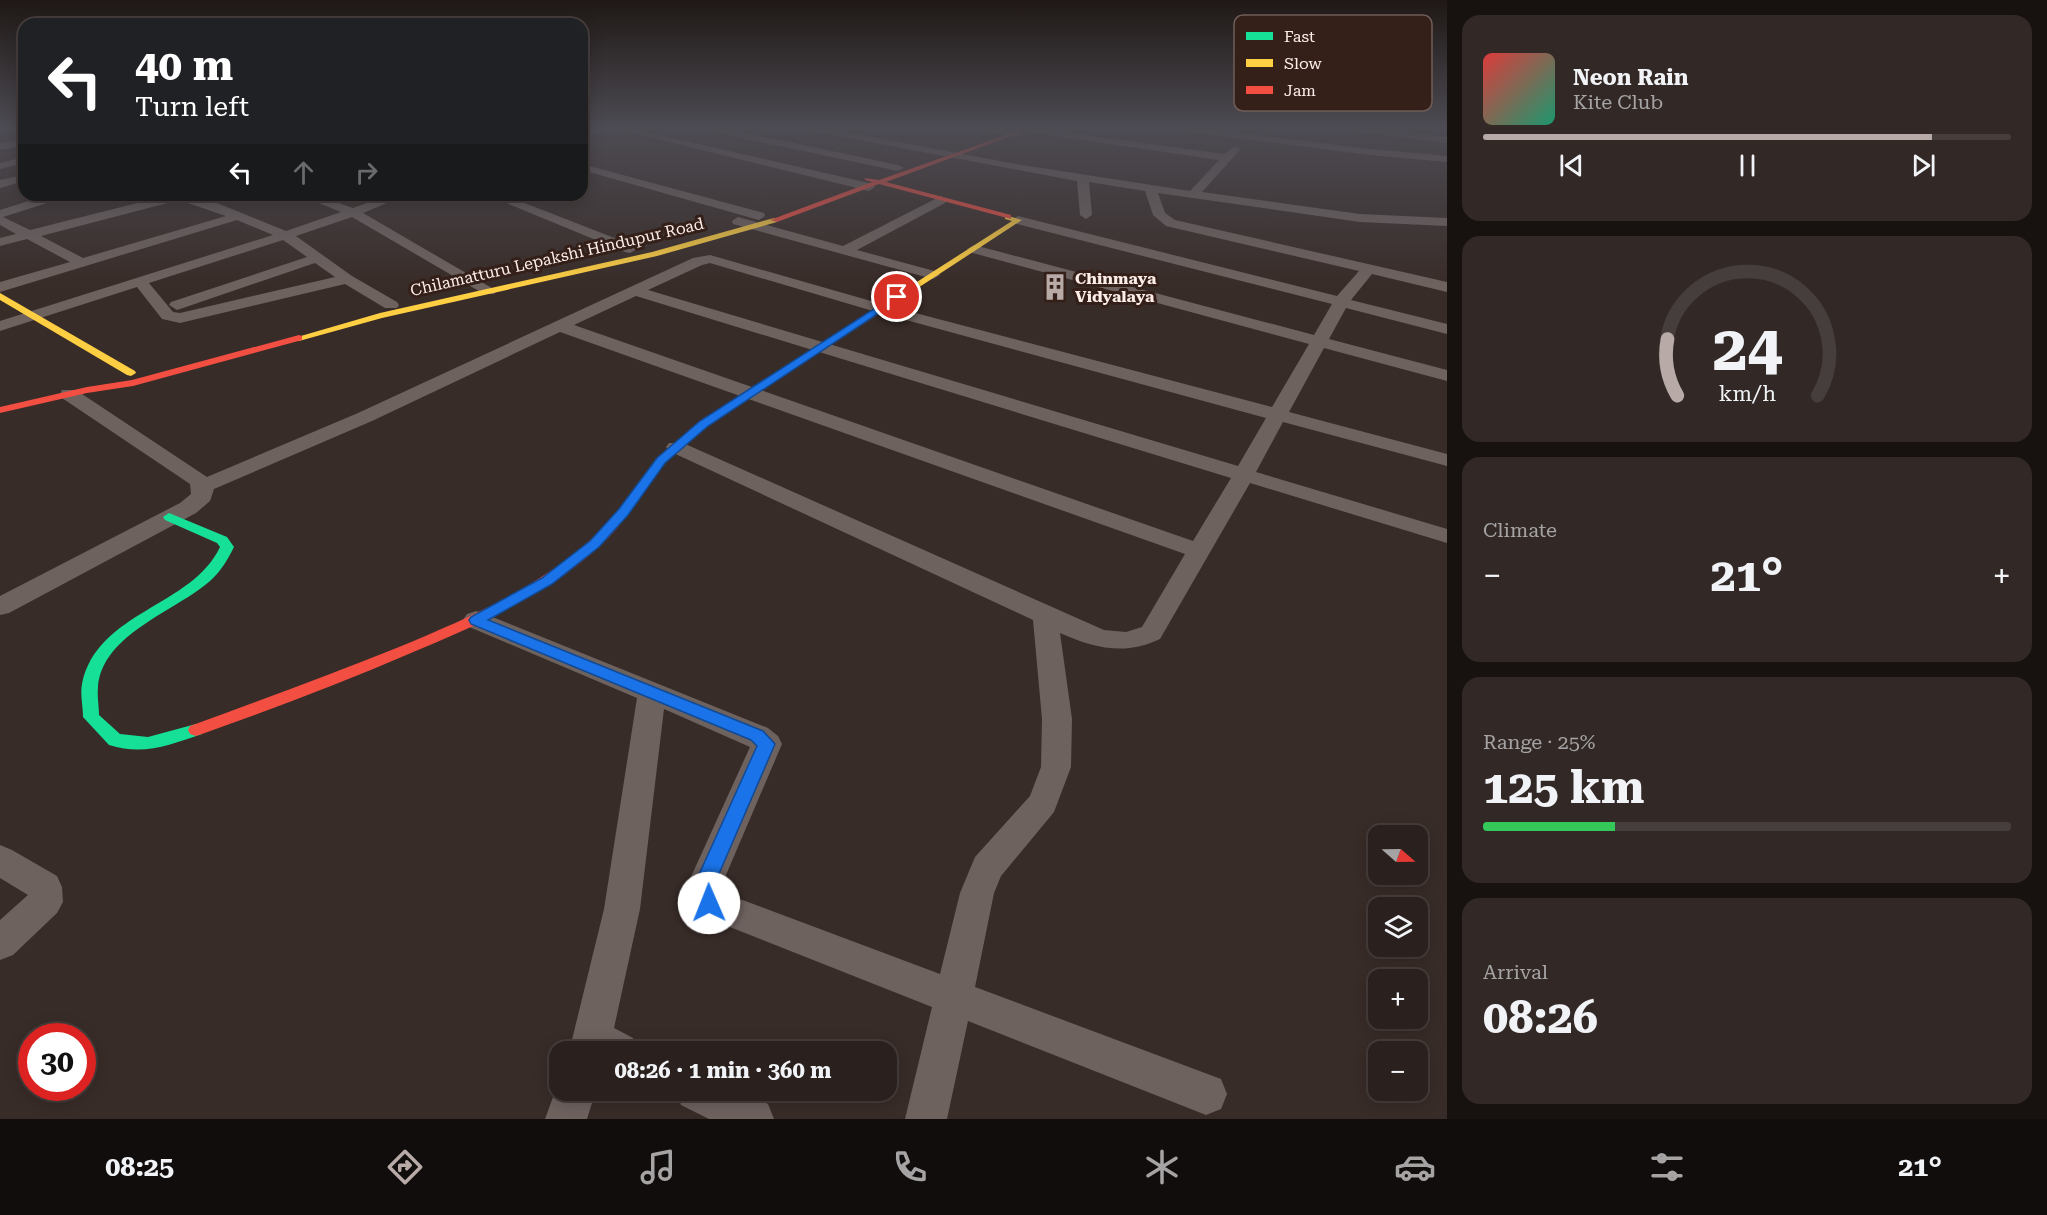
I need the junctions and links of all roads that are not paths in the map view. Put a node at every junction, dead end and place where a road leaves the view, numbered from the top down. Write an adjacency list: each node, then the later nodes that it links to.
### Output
1 (627, 181): 25 (street)
2 (860, 181): 8 (street)
3 (872, 181): 8 (street, Chilamatturu Lepakshi Hindupur Road)
4 (873, 181): 8 (street, Chilamatturu Lepakshi Hindupur Road)
5 (1083, 181): 20 (street)
6 (1103, 181): 9 (street)
7 (1206, 181): 10 (street)
8 (868, 183): 11 (street); 25 (street, Chilamatturu Lepakshi Hindupur Road); 25 (street, Chilamatturu Lepakshi Hindupur Road)
9 (1150, 189): 10 (street); 35 (street)
10 (1193, 195): 26 (street)
11 (941, 200): 23 (street); 32 (street)
12 (40, 201): 19 (street)
13 (159, 201): 27 (street)
14 (193, 201): 21 (street)
15 (322, 201): 18 (street)
16 (383, 201): 18 (street)
17 (508, 201): 30 (street)
18 (352, 212): 28 (street); 41 (street)
19 (0, 214)
20 (1086, 215)
21 (238, 216): 28 (street); 34 (street)
22 (0, 220): 27 (street)
23 (1018, 220): 31 (street); 44 (street)
24 (738, 221): 25 (street); 30 (street, Chilamatturu Lepakshi Hindupur Road)
25 (756, 222): 32 (street); 41 (street, Chilamatturu Lepakshi Hindupur Road)
26 (1447, 222)
27 (28, 235): 29 (street); 34 (street)
28 (285, 235): 33 (street); 38 (street)
29 (0, 242)
30 (630, 249): 41 (street, Chilamatturu Lepakshi Hindupur Road)
31 (974, 249): 36 (street); 52 (street)
32 (844, 251): 36 (street)
33 (317, 258): 37 (street); 47 (street)
34 (83, 263): 39 (street)
35 (1369, 269): 40 (street); 44 (street)
36 (933, 274): 46 (street)
37 (347, 279): 45 (street); 47 (street)
38 (140, 282): 47 (street); 48 (street)
39 (0, 287)
40 (1447, 287)
41 (484, 288): 45 (street, Chilamatturu Lepakshi Hindupur Road); 56 (street, Chilamatturu Lepakshi Hindupur Road)
42 (634, 291): 46 (street); 50 (street); 53 (street)
43 (0, 296): 48 (street)
44 (1341, 302): 51 (street); 52 (street)
45 (392, 305): 54 (street, Chilamatturu Lepakshi Hindupur Road)
46 (879, 308): 53 (street); 59 (street)
47 (163, 309)
48 (35, 315): 49 (street); 54 (street)
49 (0, 326)
50 (560, 326): 57 (street); 63 (street)
51 (1447, 329)
52 (1318, 341): 55 (street); 59 (street)
53 (821, 346): 57 (street); 62 (street)
54 (131, 373): 56 (street, Chilamatturu Lepakshi Hindupur Road)
55 (1447, 376)
56 (78, 392): 58 (street, Chilamatturu Lepakshi Hindupur Road); 63 (street)
57 (751, 393): 60 (street); 66 (street)
58 (0, 410)
59 (1277, 413): 61 (street); 62 (street)
60 (675, 447): 68 (street); 69 (street)
61 (1447, 460)
62 (1243, 476): 65 (street); 66 (street)
63 (203, 486): 64 (street)
64 (170, 517): 67 (street); 69 (street)
65 (1447, 536)
66 (1199, 552): 68 (street)
67 (0, 607)
68 (1045, 615): 73 (street)
69 (476, 620): 70 (street)
70 (652, 693): 73 (street); 74 (street)
71 (0, 860): 72 (street)
72 (0, 943)
73 (955, 999): 75 (street); 80 (street)
74 (602, 1041)
75 (1206, 1095)
76 (572, 1101): 78 (street)
77 (718, 1101): 79 (street)
78 (566, 1119)
79 (753, 1119)
80 (927, 1119)

